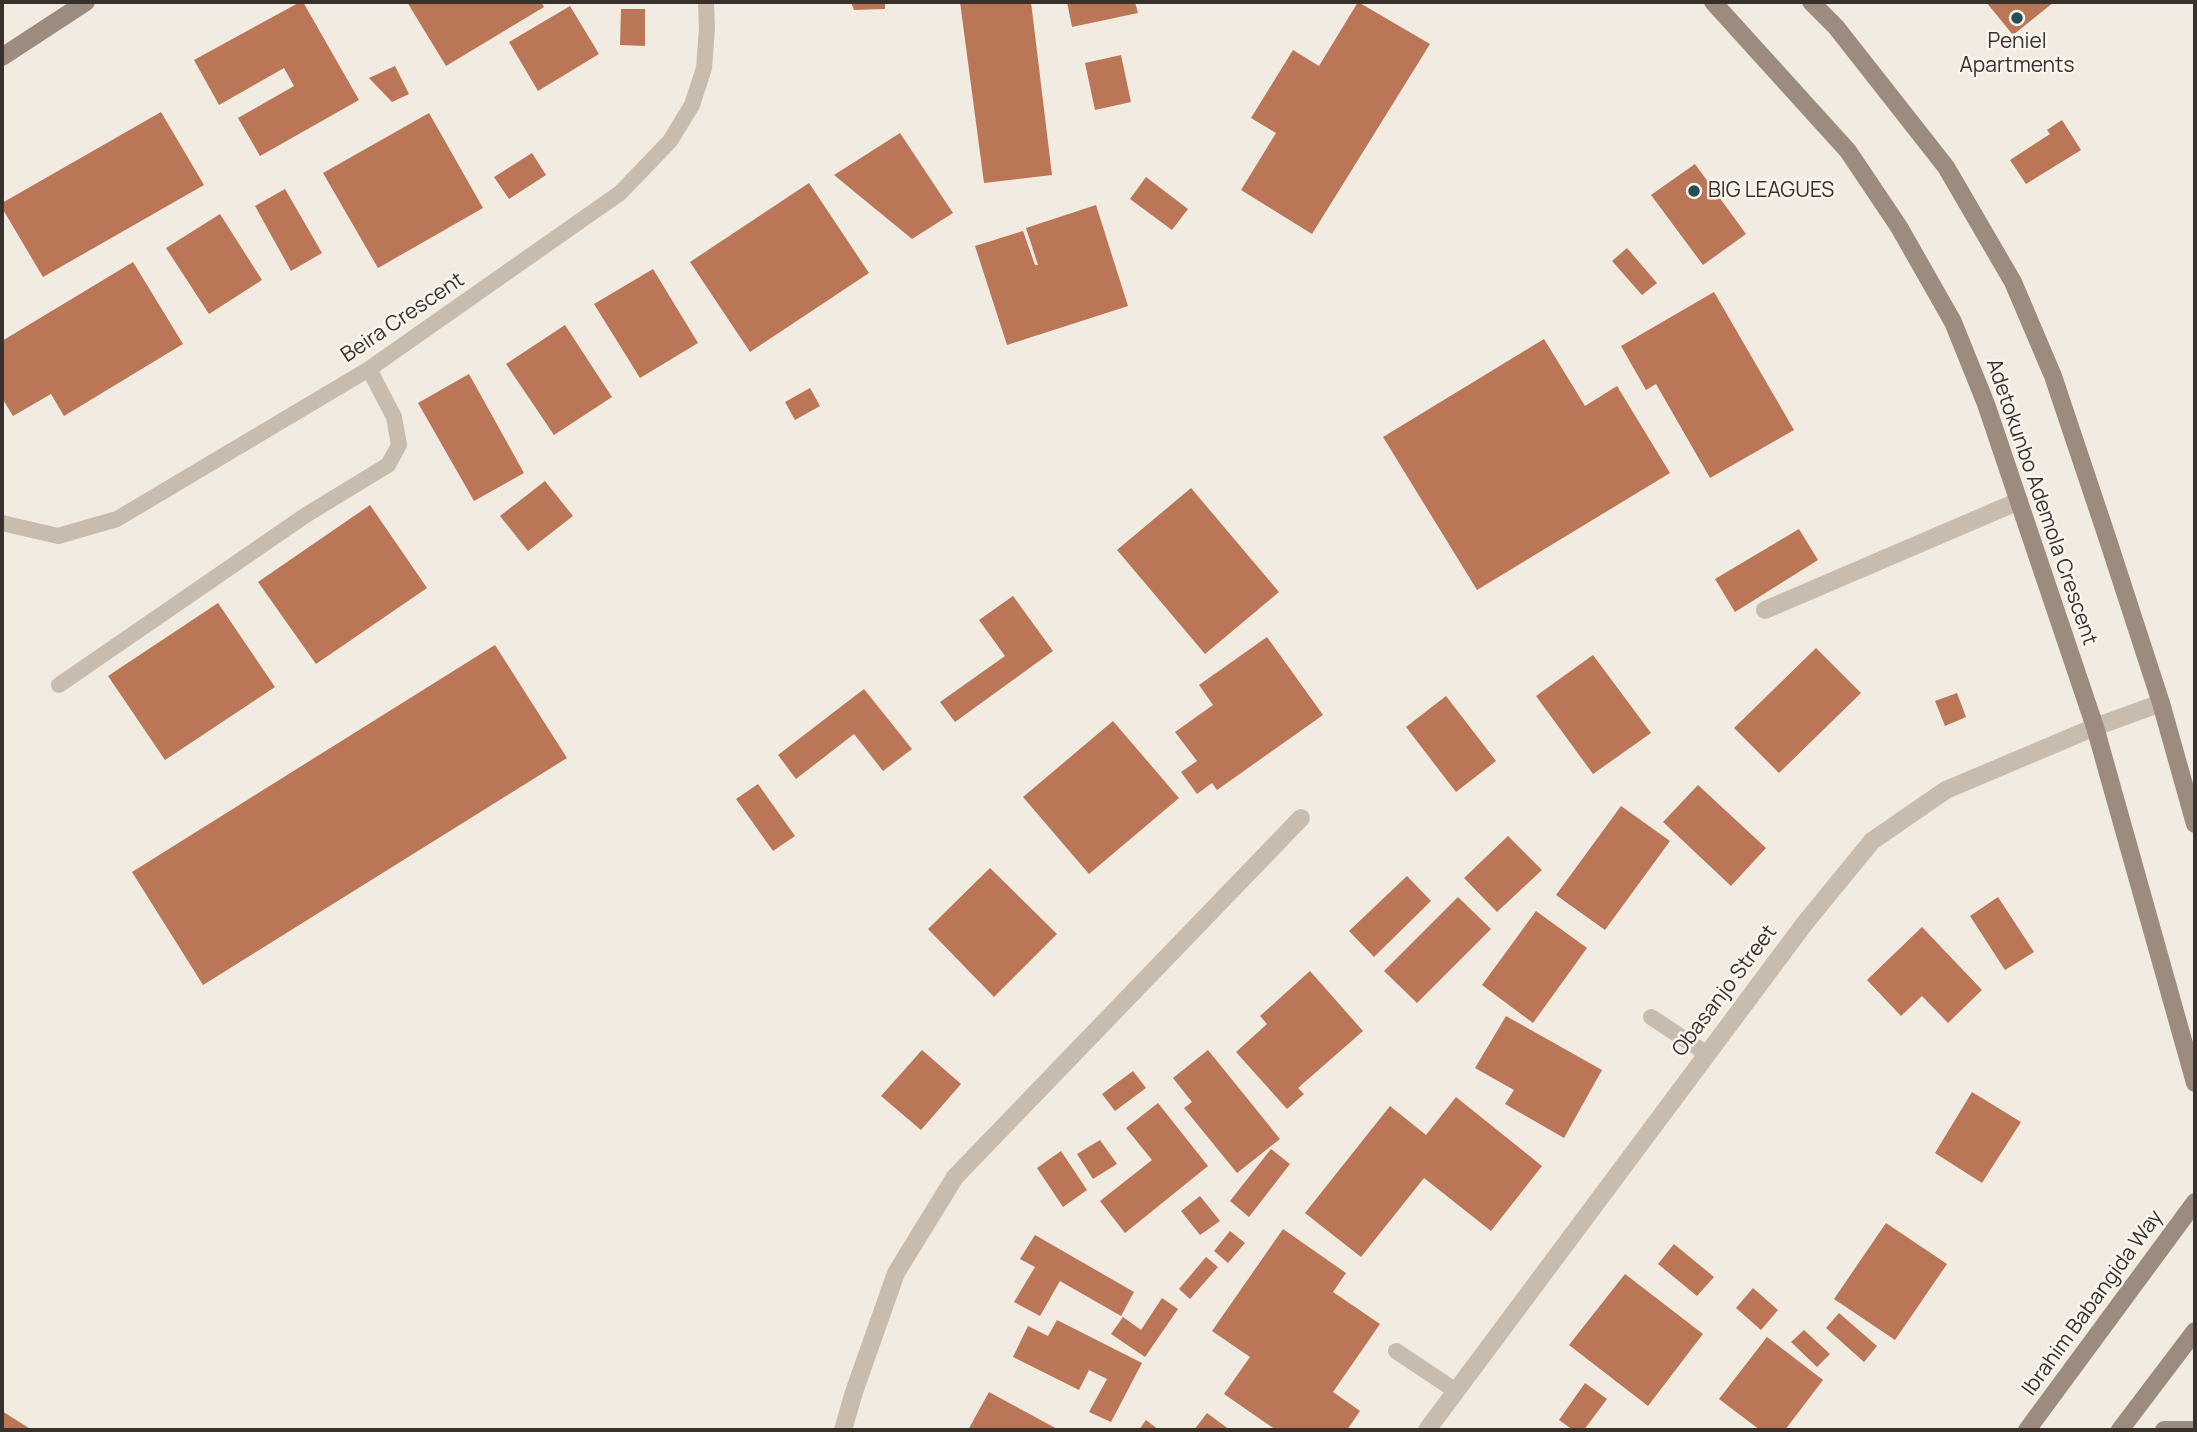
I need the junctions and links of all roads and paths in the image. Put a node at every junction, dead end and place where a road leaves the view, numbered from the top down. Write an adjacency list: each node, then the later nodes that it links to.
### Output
1 (86, 2): 5 (main road)
2 (706, 2): 6 (lane, Beira Crescent)
3 (1713, 2): 7 (main road, Adetokunbo Ademola Crescent)
4 (1811, 2): 11 (main road)
5 (2, 57)
6 (369, 369): 8 (lane, Beira Crescent); 10 (lane)
7 (2019, 501): 9 (street); 12 (main road, Adetokunbo Ademola Crescent)
8 (2, 523)
9 (1765, 610)
10 (59, 685)
11 (2161, 703): 12 (street, Obasanjo Street); 14 (main road)
12 (2095, 727): 16 (street, Obasanjo Street); 17 (main road, Adetokunbo Ademola Crescent)
13 (1301, 818): 22 (street)
14 (2195, 824)
15 (1651, 1017): 16 (lane)
16 (1707, 1055): 21 (street, Obasanjo Street)
17 (2195, 1083)
18 (2195, 1202): 24 (main road, Ibrahim Babangida Way)
19 (2195, 1331): 25 (main road)
20 (1396, 1351): 21 (lane)
21 (1456, 1391): 23 (street, Obasanjo Street)
22 (843, 1430)
23 (1427, 1430)
24 (2027, 1430)
25 (2120, 1430)
26 (2164, 1430): 27 (main road)
27 (2195, 1430)

